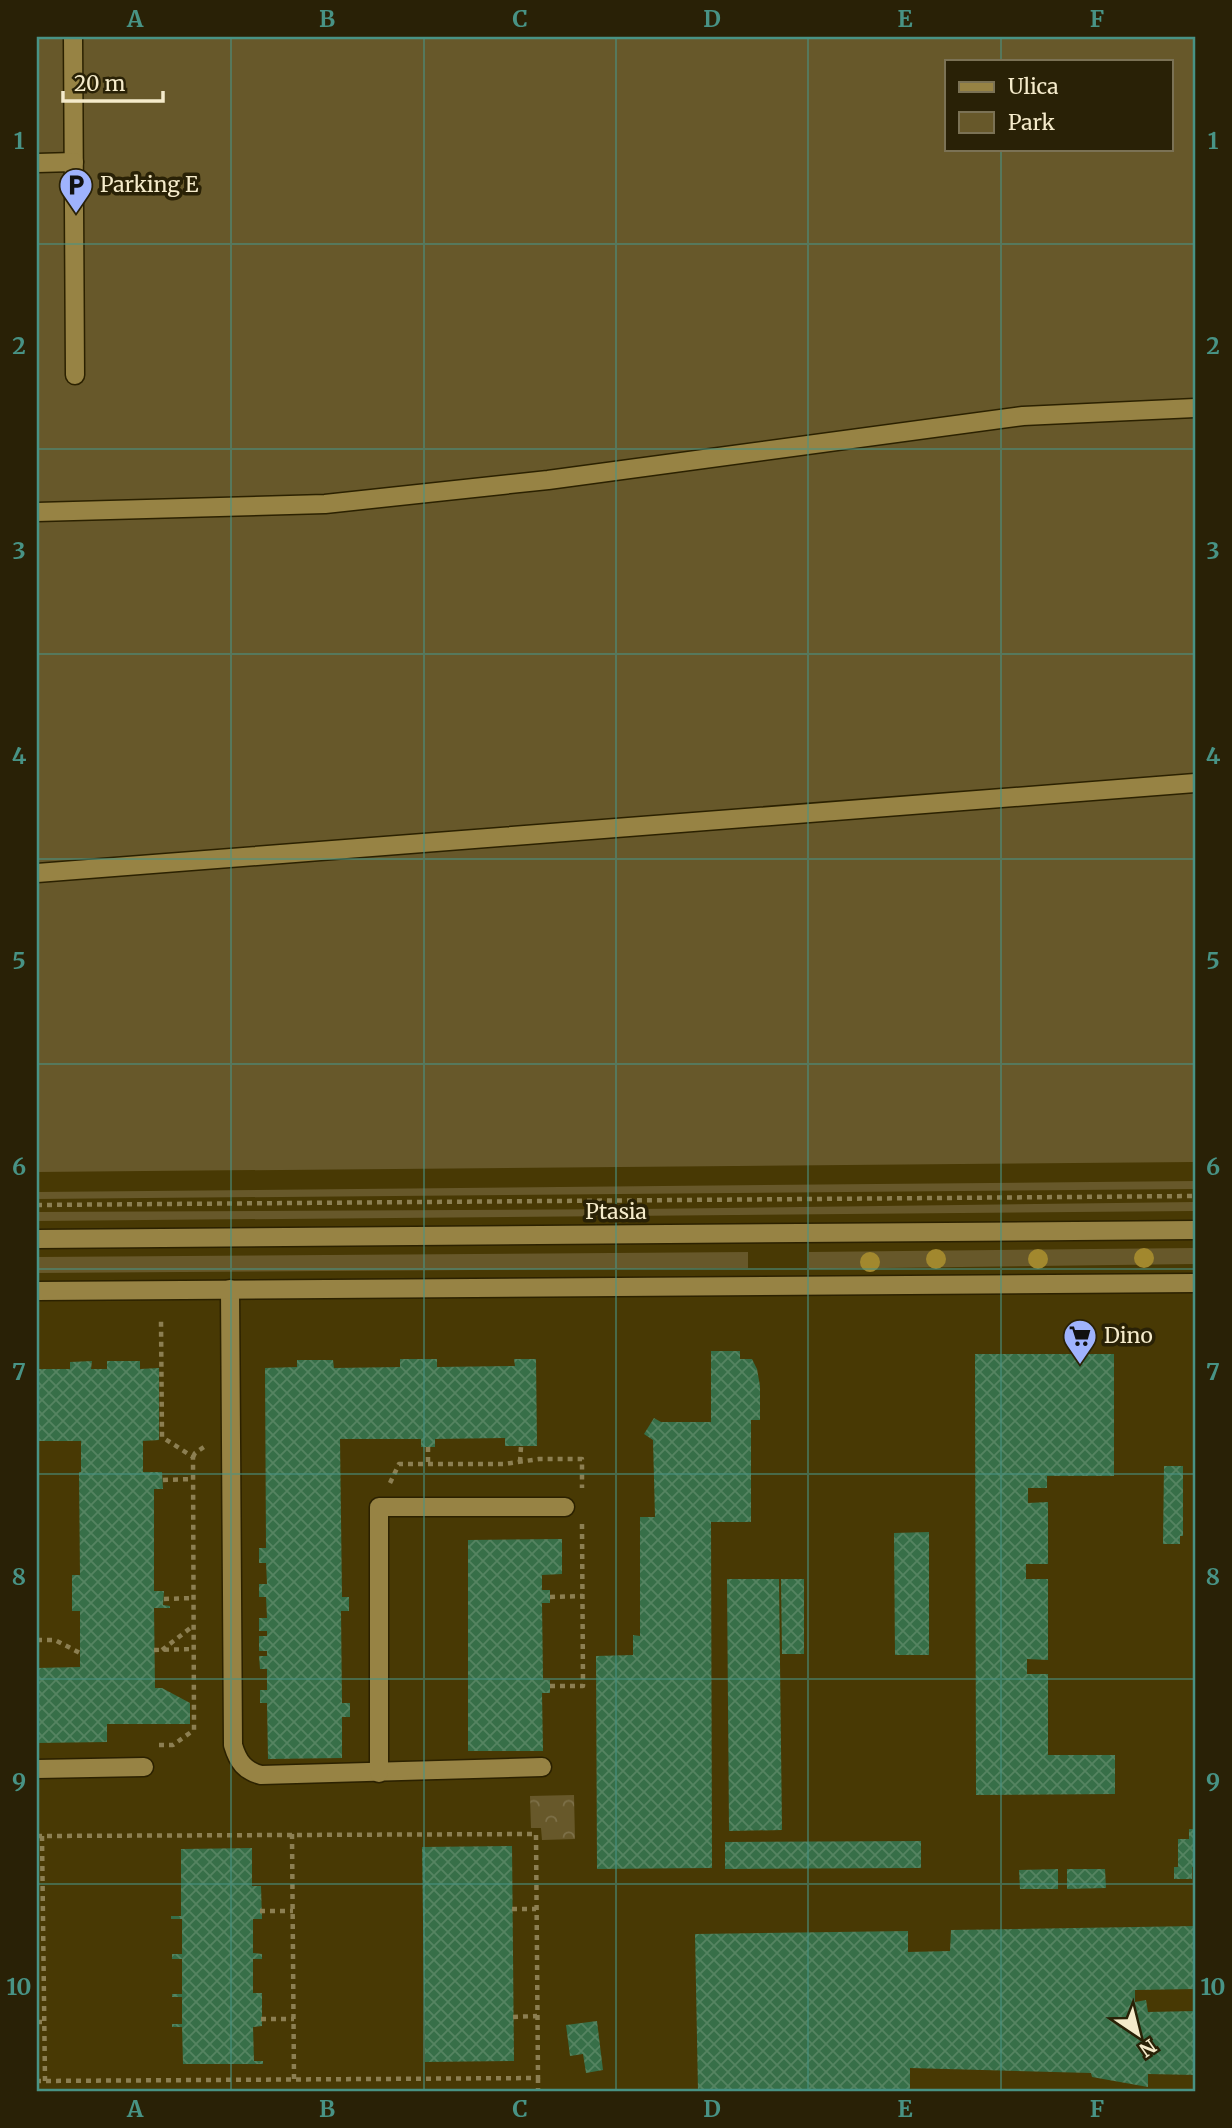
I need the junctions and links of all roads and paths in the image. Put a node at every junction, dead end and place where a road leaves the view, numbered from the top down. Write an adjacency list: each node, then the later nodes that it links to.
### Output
1 (73, 37): 2 (street)
2 (74, 162): 3 (street); 4 (street)
3 (37, 163)
4 (75, 375)
5 (1195, 408): 6 (street)
6 (37, 512)
7 (1195, 783): 8 (street)
8 (37, 873)
9 (1195, 1196): 10 (path)
10 (37, 1205)
11 (1195, 1230): 12 (street, Ptasia)
12 (37, 1239)
13 (1195, 1283): 14 (street)
14 (230, 1289): 15 (street); 38 (street)
15 (37, 1291)
16 (161, 1319): 21 (path)
17 (428, 1447): 20 (path)
18 (521, 1447): 19 (path)
19 (520, 1462)
20 (428, 1464)
21 (193, 1479): 22 (path); 26 (path)
22 (163, 1480)
23 (565, 1507): 38 (street)
24 (583, 1596): 25 (path)
25 (550, 1597)
26 (193, 1598): 27 (path); 28 (path)
27 (163, 1599)
28 (194, 1625): 30 (path); 32 (path)
29 (37, 1640): 33 (path)
30 (194, 1649): 32 (path); 34 (path)
31 (155, 1650): 32 (path)
32 (162, 1650)
33 (80, 1653)
34 (145, 1745)
35 (144, 1767): 37 (street)
36 (541, 1767): 38 (street)
37 (37, 1769)
38 (379, 1773)
39 (292, 1834): 40 (path); 42 (path); 44 (path)
40 (39, 1836): 45 (path)
41 (512, 1909): 42 (path)
42 (536, 1909): 46 (path)
43 (260, 1911): 44 (path)
44 (293, 1911): 49 (path)
45 (40, 1914): 51 (path)
46 (537, 2016): 47 (path); 52 (path)
47 (513, 2017)
48 (261, 2019): 49 (path)
49 (294, 2019): 53 (path)
50 (37, 2022): 51 (path)
51 (44, 2022): 55 (path)
52 (538, 2078): 53 (path); 56 (path)
53 (294, 2080): 55 (path)
54 (37, 2081): 55 (path)
55 (45, 2081)
56 (538, 2091)

